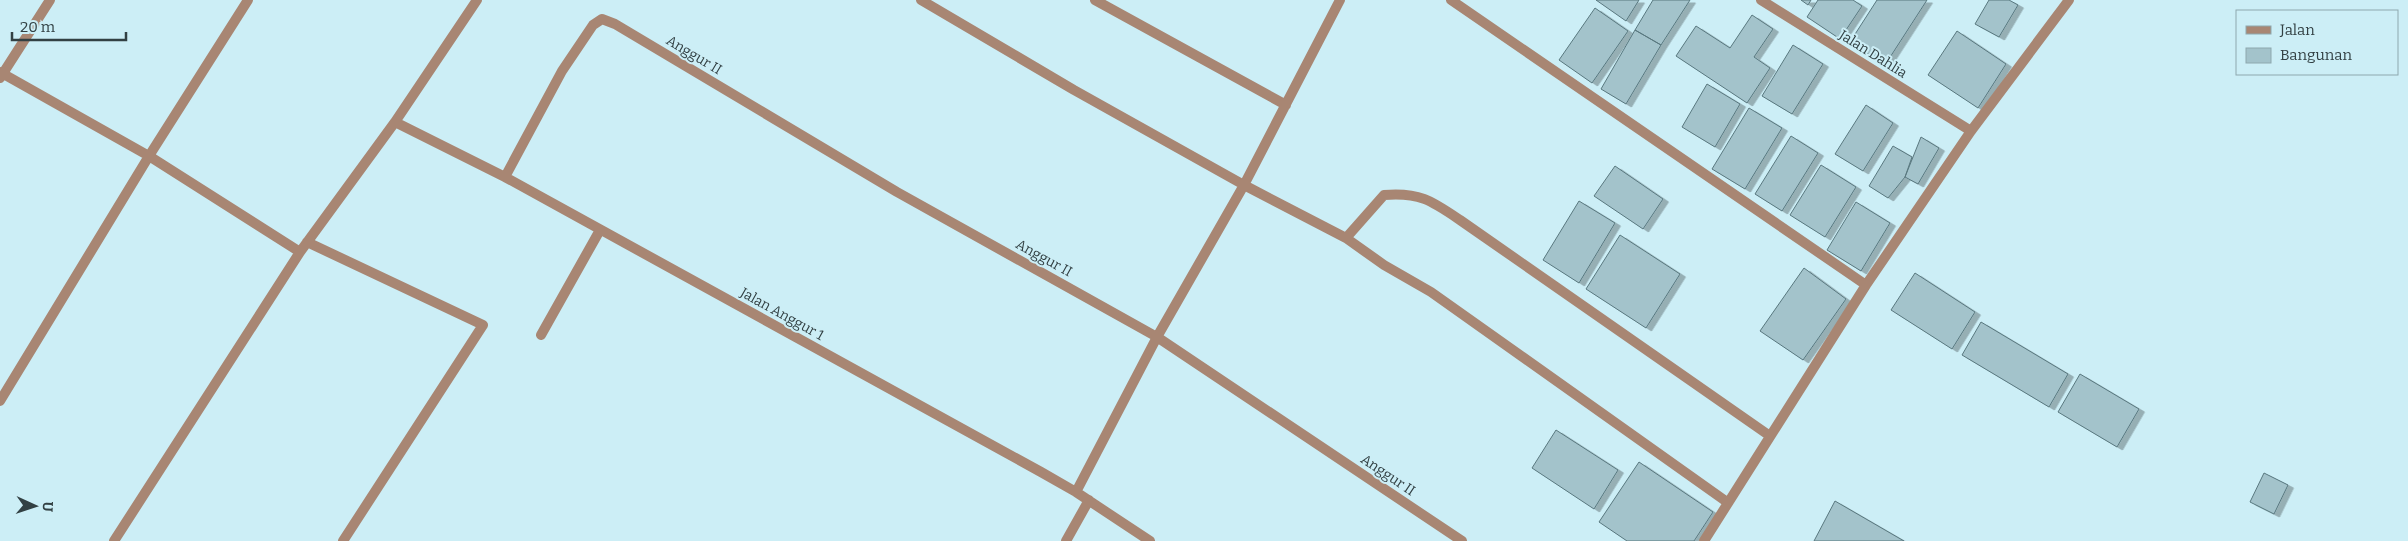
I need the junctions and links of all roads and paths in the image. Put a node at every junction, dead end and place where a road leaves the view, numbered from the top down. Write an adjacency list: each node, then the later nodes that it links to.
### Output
1 (50, 0): 10 (street)
2 (248, 0): 14 (street)
3 (477, 0): 12 (street)
4 (921, 0): 16 (street)
5 (1095, 0): 11 (street)
6 (1340, 0): 11 (street)
7 (1451, 0): 21 (street)
8 (1761, 0): 13 (street, Jalan Dahlia)
9 (2069, 0): 13 (street)
10 (1, 74): 14 (street)
11 (1286, 105): 16 (street)
12 (395, 122): 15 (street, Jalan Anggur 1); 19 (street)
13 (1971, 131): 21 (street)
14 (149, 156): 20 (street); 24 (street)
15 (505, 177): 17 (street, Jalan Anggur 1); 23 (street, Anggur II)
16 (1244, 185): 18 (street); 23 (street)
17 (600, 230): 22 (street); 26 (street, Jalan Anggur 1)
18 (1346, 238): 25 (street); 28 (street)
19 (307, 242): 20 (street); 30 (street)
20 (300, 252): 29 (street)
21 (1866, 286): 25 (street)
22 (541, 335)
23 (1157, 337): 26 (street); 33 (street, Anggur II)
24 (0, 401)
25 (1770, 436): 28 (street)
26 (1076, 492): 27 (street, Jalan Anggur 1)
27 (1089, 500): 31 (street); 32 (street, Jalan Anggur 1)
28 (1727, 502): 34 (street)
29 (114, 541)
30 (343, 541)
31 (1066, 541)
32 (1150, 541)
33 (1462, 541)
34 (1704, 541)

